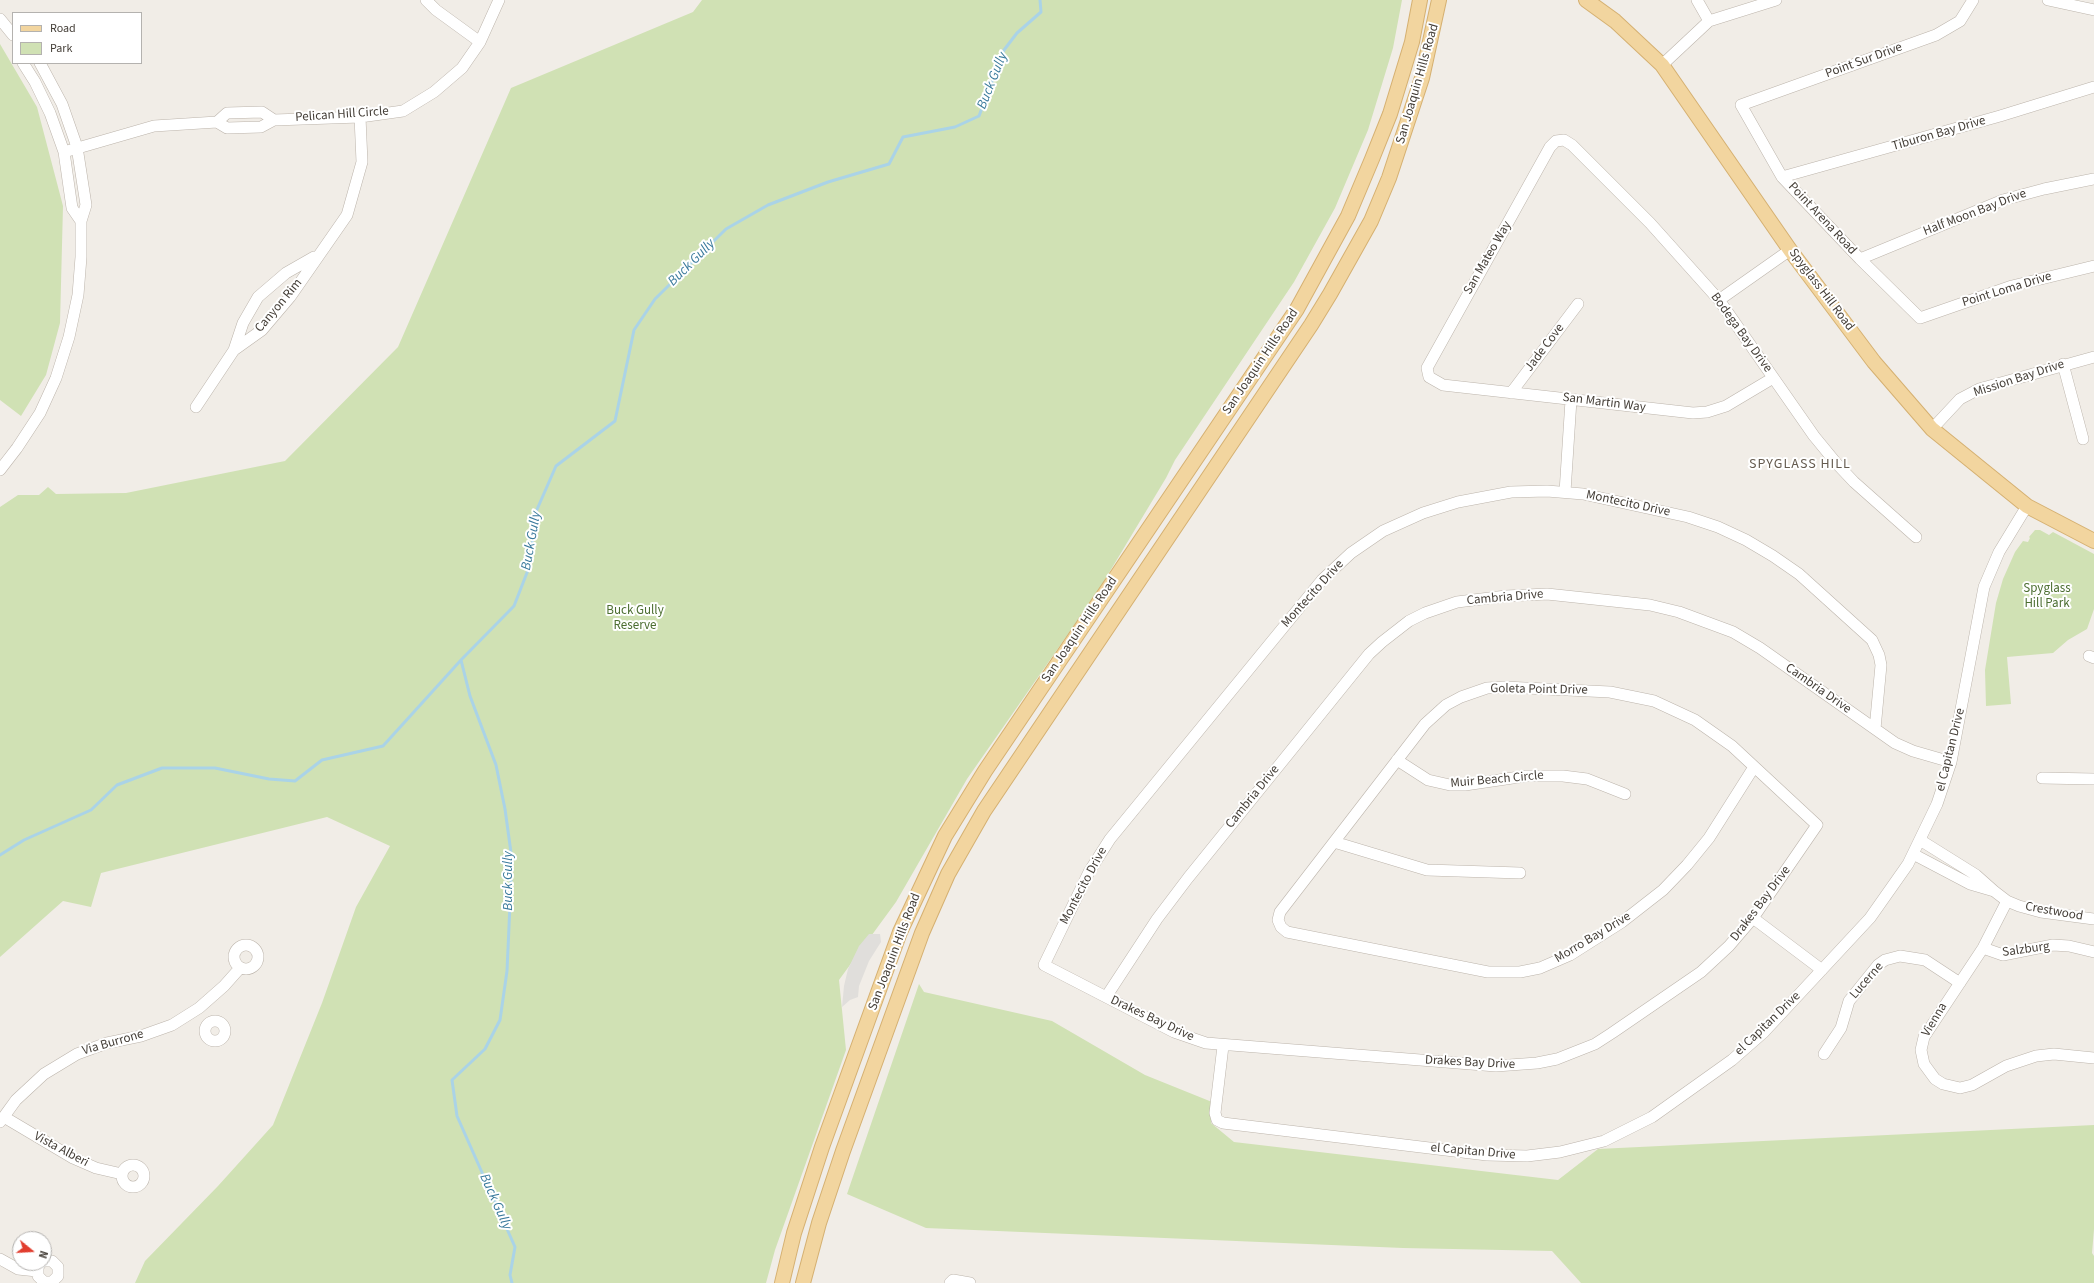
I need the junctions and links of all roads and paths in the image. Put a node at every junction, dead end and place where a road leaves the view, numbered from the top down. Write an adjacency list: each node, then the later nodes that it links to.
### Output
1 (426, 0): 14 (street)
2 (499, 0): 14 (street, Pelican Hill Circle)
3 (1420, 0): 86 (main road, San Joaquin Hills Road)
4 (1439, 0): 87 (main road, San Joaquin Hills Road)
5 (1586, 0): 17 (main road, Spyglass Hill Road)
6 (1697, 0): 12 (street)
7 (1776, 0): 12 (street)
8 (1973, 0): 19 (street, Point Sur Drive)
9 (2048, 0): 10 (street)
10 (2094, 10)
11 (0, 19): 13 (street)
12 (1709, 20): 17 (street)
13 (12, 36)
14 (480, 42): 20 (street, Pelican Hill Circle)
15 (24, 64): 25 (street)
16 (41, 64): 24 (street)
17 (1662, 65): 29 (main road, Spyglass Hill Road)
18 (2094, 87): 26 (street, Tiburon Bay Drive)
19 (1741, 105): 26 (street, Point Arena Road)
20 (360, 117): 21 (street, Pelican Hill Circle); 30 (street, Canyon Rim)
21 (274, 120): 22 (street, Pelican Hill Circle); 22 (street, Pelican Hill Circle)
22 (217, 122): 24 (street, Pelican Hill Circle)
23 (1556, 141): 33 (street, Bodega Bay Drive); 39 (street, San Mateo Way)
24 (77, 148): 25 (street, Pelican Hill Circle); 28 (street)
25 (64, 152): 28 (street)
26 (1782, 177): 31 (street, Point Arena Road)
27 (2094, 179): 31 (street, Half Moon Bay Drive)
28 (81, 221): 46 (street)
29 (1790, 250): 33 (street); 44 (main road, Spyglass Hill Road)
30 (317, 256): 36 (street, Canyon Rim); 36 (street, Canyon Rim)
31 (1860, 259): 35 (street, Point Arena Road)
32 (2094, 266): 35 (street, Point Loma Drive)
33 (1719, 300): 40 (street, Bodega Bay Drive)
34 (1578, 304): 41 (street, Jade Cove)
35 (1920, 318)
36 (234, 350): 43 (street, Canyon Rim)
37 (2094, 356): 38 (street, Mission Bay Drive)
38 (2063, 364): 44 (street, Mission Bay Drive); 45 (street)
39 (1429, 377): 41 (street, San Martin Way)
40 (1773, 378): 42 (street, San Martin Way); 49 (street, Bodega Bay Drive)
41 (1511, 393): 42 (street, San Martin Way)
42 (1572, 400): 47 (street)
43 (196, 407)
44 (1932, 429): 48 (main road, Spyglass Hill Road)
45 (2083, 438)
46 (0, 470)
47 (1565, 492): 51 (street, Montecito Drive); 70 (street, Montecito Drive)
48 (2027, 506): 50 (main road, Spyglass Hill Road); 53 (street, el Capitan Drive)
49 (1916, 537)
50 (2094, 541)
51 (1874, 729): 53 (street, Cambria Drive); 74 (street, Cambria Drive)
52 (1397, 760): 54 (street, Goleta Point Drive); 57 (street, Muir Beach Circle); 60 (street, Goleta Point Drive)
53 (1951, 762): 59 (street, el Capitan Drive)
54 (1754, 767): 58 (street, Goleta Point Drive); 67 (street, Morro Bay Drive)
55 (2042, 778): 56 (street)
56 (2094, 779)
57 (1625, 794)
58 (1817, 825): 65 (street, Drakes Bay Drive)
59 (1920, 840): 61 (street, el Capitan Drive); 63 (street, Crestwood)
60 (1334, 842): 62 (street); 67 (street, Goleta Point Drive)
61 (1913, 854): 63 (street, Crestwood); 72 (street, el Capitan Drive)
62 (1520, 873)
63 (1994, 891): 64 (street, Crestwood)
64 (2007, 901): 66 (street, Crestwood); 68 (street, Vienna)
65 (1753, 918): 72 (street); 77 (street, Drakes Bay Drive)
66 (2094, 919)
67 (1295, 934)
68 (1983, 948): 69 (street, Salzburg); 73 (street, Vienna)
69 (2094, 952)
70 (1044, 965): 74 (street, Drakes Bay Drive)
71 (240, 968): 75 (street, Via Burrone)
72 (1822, 970): 77 (street, el Capitan Drive)
73 (1960, 983): 78 (street, Lucerne); 79 (street, Vienna)
74 (1106, 997): 77 (street, Drakes Bay Drive)
75 (199, 1008): 76 (street); 80 (street, Via Burrone)
76 (209, 1023)
77 (1223, 1046)
78 (1824, 1054)
79 (2094, 1058)
80 (2, 1120): 81 (street, Vista Alberi)
81 (122, 1174)
82 (0, 1259): 84 (street)
83 (52, 1261): 85 (street)
84 (12, 1266)
85 (39, 1271)
86 (782, 1283)
87 (803, 1283)
88 (950, 1283): 89 (street)
89 (970, 1283)

